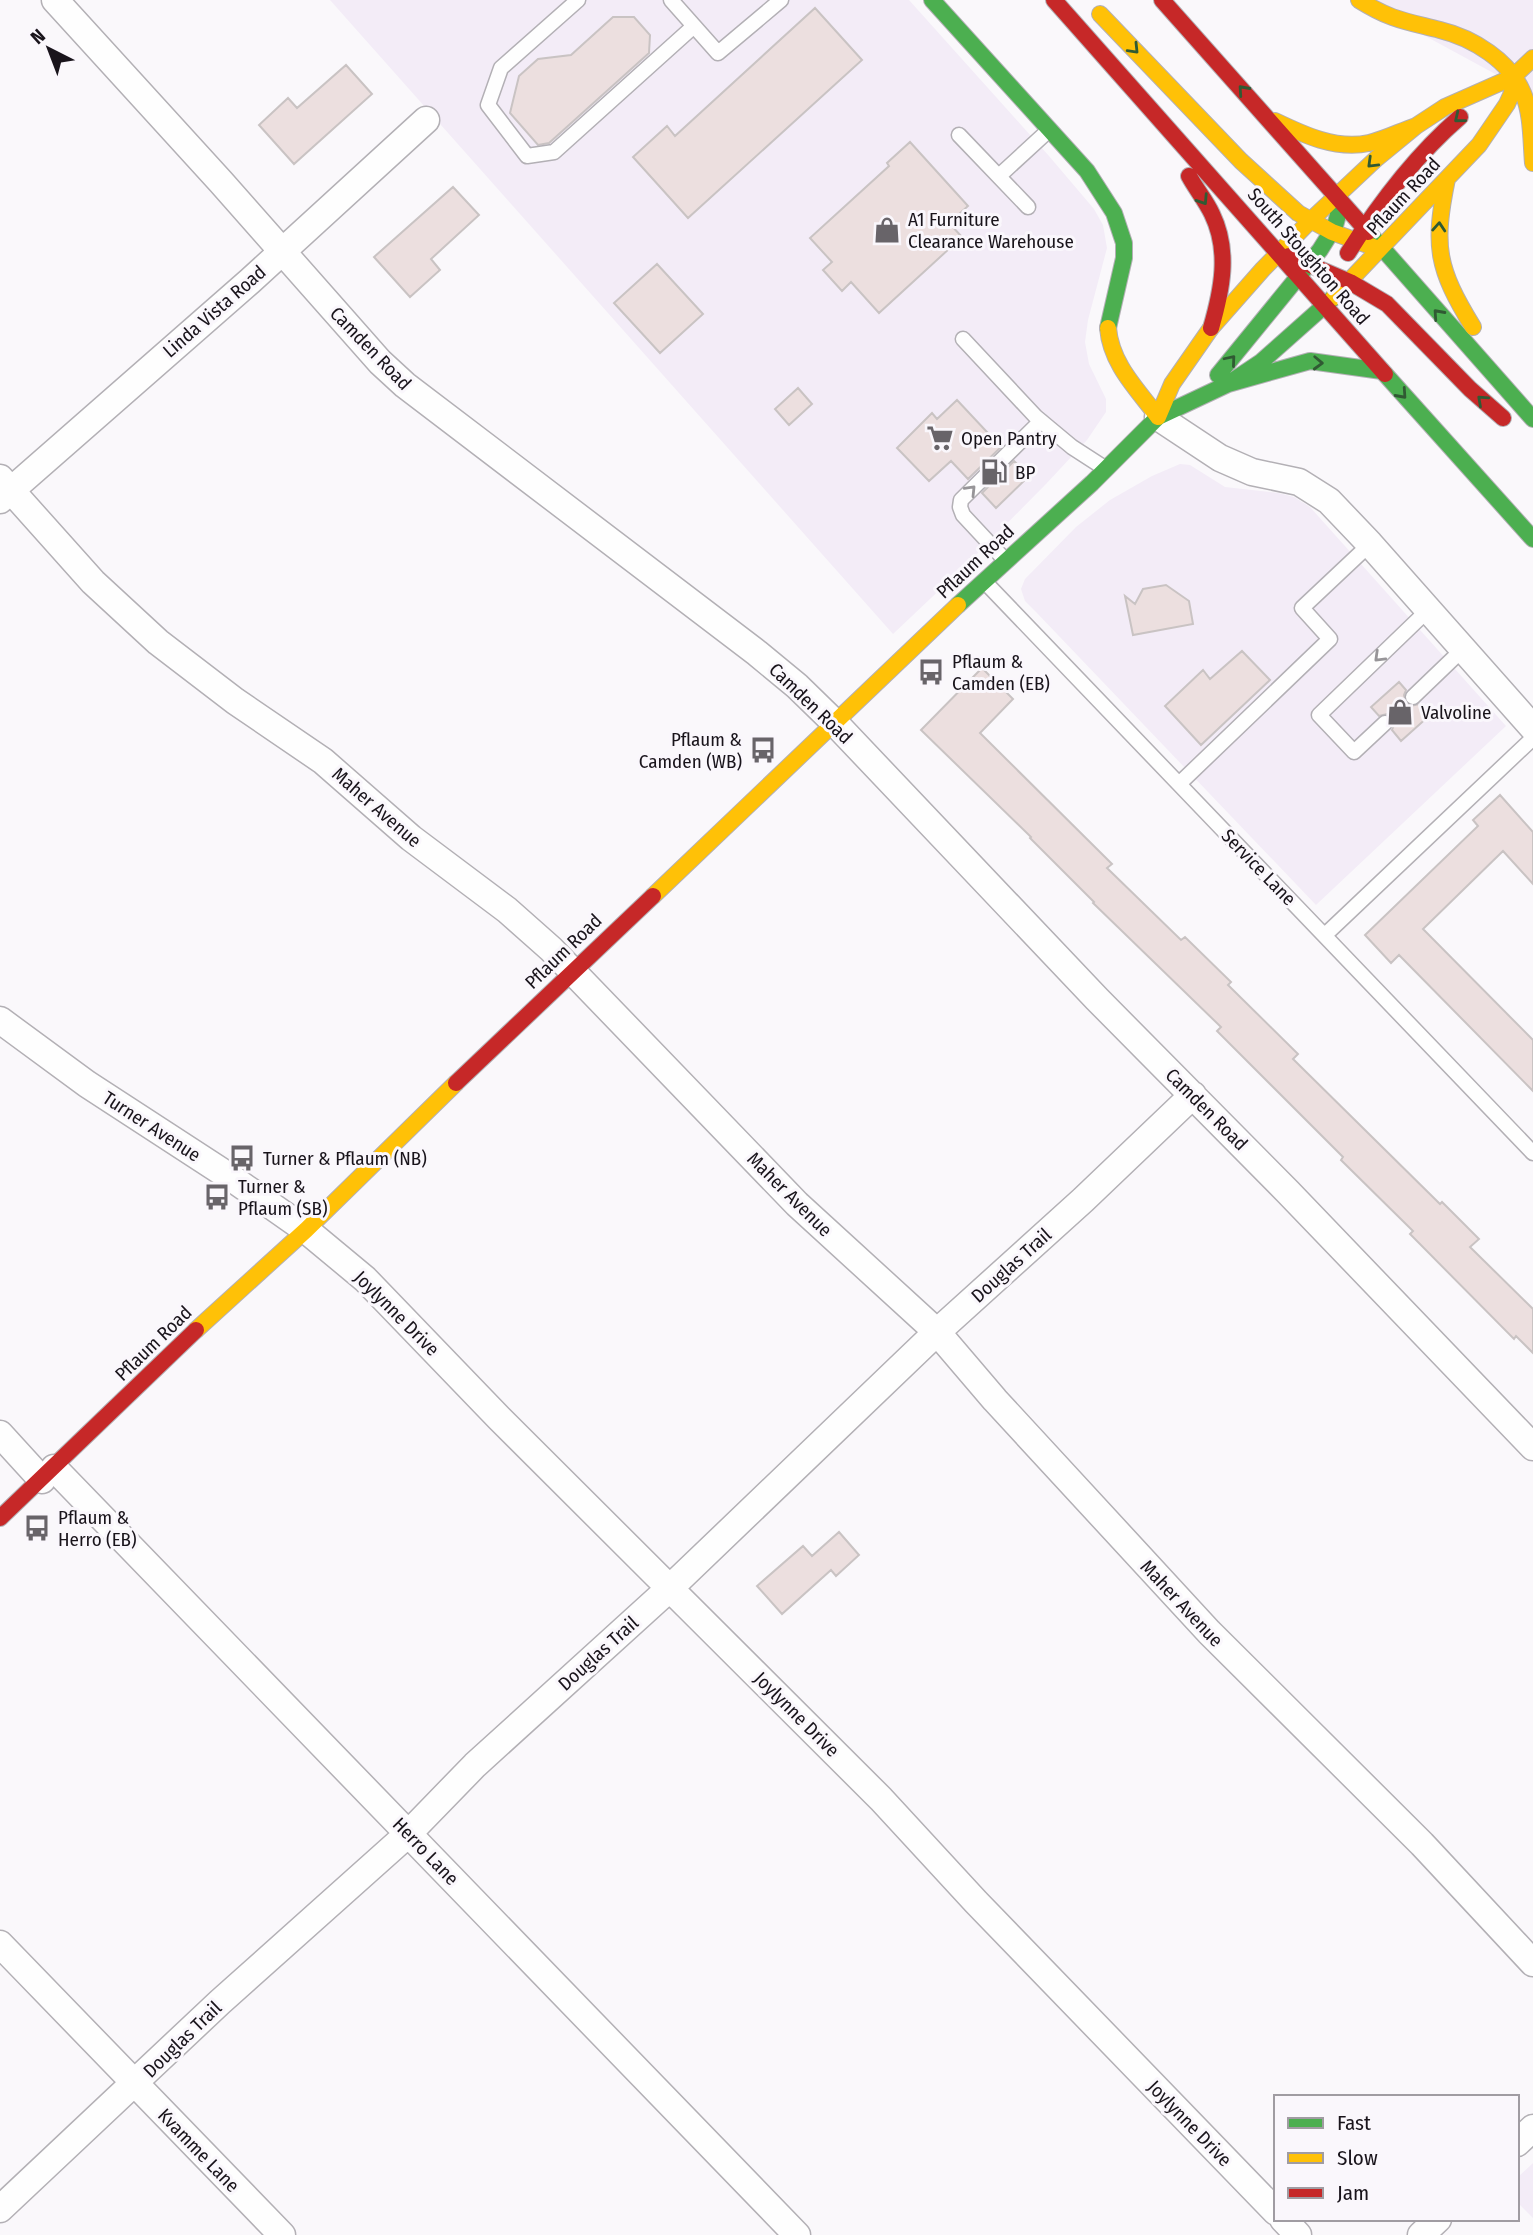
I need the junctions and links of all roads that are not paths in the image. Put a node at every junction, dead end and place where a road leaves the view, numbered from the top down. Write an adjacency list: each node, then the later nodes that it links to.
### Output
1 (55, 0): 28 (street, Camden Road)
2 (578, 0): 10 (lane)
3 (671, 0): 10 (lane)
4 (781, 0): 10 (lane)
5 (932, 0): 16 (street)
6 (1054, 0): 18 (street, South Stoughton Road)
7 (1086, 0): 24 (street, one-way to 24)
8 (1162, 0): 13 (street, one-way to 8)
9 (1359, 0): 12 (street)
10 (694, 26)
11 (1533, 58): 12 (street, Pflaum Road)
12 (1513, 77): 15 (street, Pflaum Road); 19 (street); 21 (street, Pflaum Road); 26 (street, one-way to 26)
13 (1268, 118): 15 (street); 22 (street)
14 (426, 120): 28 (street, Linda Vista Road)
15 (1416, 126): 22 (street, Pflaum Road, one-way to 22)
16 (1049, 130): 20 (lane); 38 (street)
17 (960, 135): 20 (lane)
18 (1177, 138): 29 (street, South Stoughton Road); 33 (street, one-way to 33)
19 (1533, 163)
20 (999, 176): 23 (lane)
21 (1447, 179): 27 (street, Pflaum Road); 35 (street, one-way to 21)
22 (1336, 197): 24 (street, Pflaum Road); 25 (street); 26 (street)
23 (1028, 207)
24 (1311, 220): 25 (street); 29 (street, Pflaum Road)
25 (1332, 232): 26 (street); 30 (street)
26 (1360, 235): 27 (street); 31 (street)
27 (1382, 250): 31 (street, Pflaum Road); 35 (street, one-way to 27)
28 (281, 252): 43 (street, Linda Vista Road); 51 (street, Camden Road)
29 (1279, 253): 30 (street); 33 (street, Pflaum Road)
30 (1305, 270): 31 (street); 32 (street, South Stoughton Road); 38 (street, one-way to 30)
31 (1343, 279): 32 (street, Pflaum Road); 41 (street, one-way to 31)
32 (1325, 305): 36 (street, South Stoughton Road); 37 (street, Pflaum Road)
33 (1212, 328): 38 (street, Pflaum Road)
34 (963, 339): 40 (lane)
35 (1479, 359): 39 (street)
36 (1381, 371): 37 (street, one-way to 36); 44 (street, South Stoughton Road, one-way to 44)
37 (1228, 384): 38 (street, Pflaum Road)
38 (1158, 417): 42 (street, Pflaum Road); 45 (street)
39 (1533, 419)
40 (1041, 421): 42 (lane); 46 (lane, one-way to 40)
41 (1515, 429)
42 (1106, 469): 46 (street, Pflaum Road)
43 (4, 490): 57 (street, Maher Avenue)
44 (1533, 539)
45 (1370, 544): 48 (street); 55 (lane)
46 (1006, 561): 47 (street, Pflaum Road)
47 (985, 581): 51 (street, Pflaum Road); 55 (lane, Service Lane)
48 (1429, 610): 49 (street); 52 (lane, one-way to 52)
49 (1463, 649): 50 (lane); 53 (street)
50 (1413, 697)
51 (835, 723): 57 (street, Pflaum Road); 59 (street, Camden Road)
52 (1385, 723)
53 (1533, 728)
54 (1533, 738): 56 (lane)
55 (1180, 783): 56 (lane, Service Lane)
56 (1325, 935): 60 (lane, Service Lane)
57 (573, 971): 61 (street, Pflaum Road); 62 (street, Maher Avenue)
58 (0, 1020): 61 (street, Turner Avenue)
59 (1193, 1095): 62 (street, Douglas Trail); 64 (street, Camden Road)
60 (1533, 1153)
61 (306, 1230): 65 (street, Pflaum Road); 67 (street, Joylynne Drive)
62 (937, 1332): 67 (street, Douglas Trail); 70 (street, Maher Avenue)
63 (0, 1434): 65 (street, Herro Lane)
64 (1533, 1447)
65 (48, 1474): 66 (street, Pflaum Road); 68 (street, Herro Lane)
66 (0, 1518)
67 (670, 1588): 68 (street, Douglas Trail); 75 (street, Joylynne Drive)
68 (408, 1833): 71 (street, Douglas Trail); 79 (street, Herro Lane)
69 (0, 1944): 71 (street, Kvamme Lane)
70 (1533, 1963)
71 (134, 2084): 74 (street, Douglas Trail); 78 (street, Kvamme Lane)
72 (1533, 2128): 73 (street)
73 (1519, 2141)
74 (0, 2209)
75 (1274, 2210)
76 (1285, 2221): 80 (street)
77 (1435, 2221): 81 (street)
78 (282, 2235)
79 (797, 2235)
80 (1298, 2235)
81 (1421, 2235)

